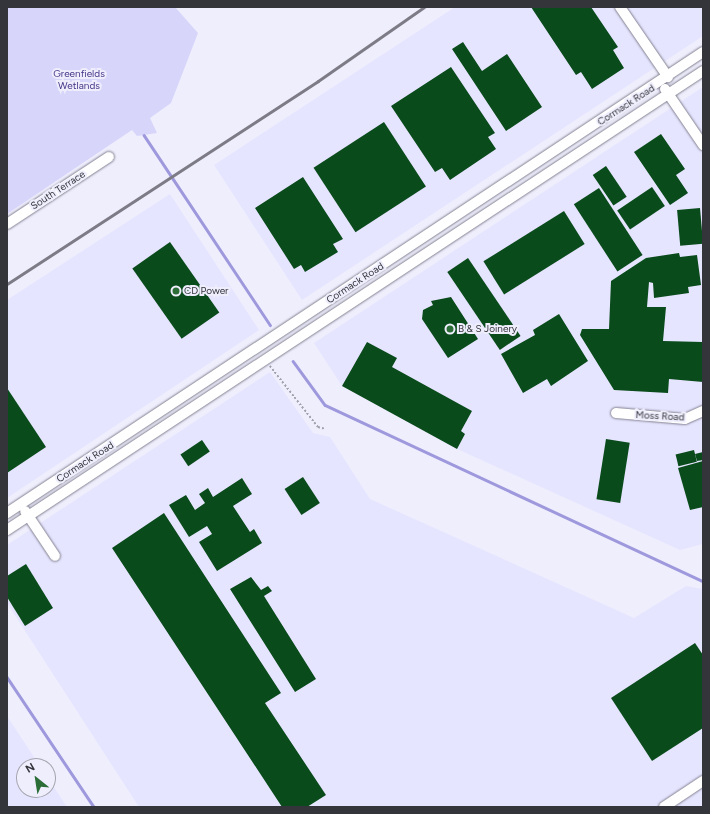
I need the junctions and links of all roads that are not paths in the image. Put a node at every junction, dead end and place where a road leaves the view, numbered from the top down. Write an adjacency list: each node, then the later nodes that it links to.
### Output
1 (620, 7): 4 (street)
2 (703, 52): 4 (street, Cormack Road)
3 (703, 72): 5 (street, Cormack Road)
4 (664, 79): 5 (street); 11 (street, Cormack Road)
5 (669, 94): 6 (street); 13 (street, Cormack Road)
6 (703, 145)
7 (109, 157): 8 (street, South Terrace)
8 (7, 224)
9 (703, 411): 10 (street, Moss Road)
10 (616, 413)
11 (21, 504): 12 (street, Cormack Road); 13 (street)
12 (7, 513)
13 (28, 516): 14 (street, Cormack Road); 15 (street)
14 (7, 530)
15 (55, 556)
16 (703, 781): 17 (street)
17 (664, 807)

